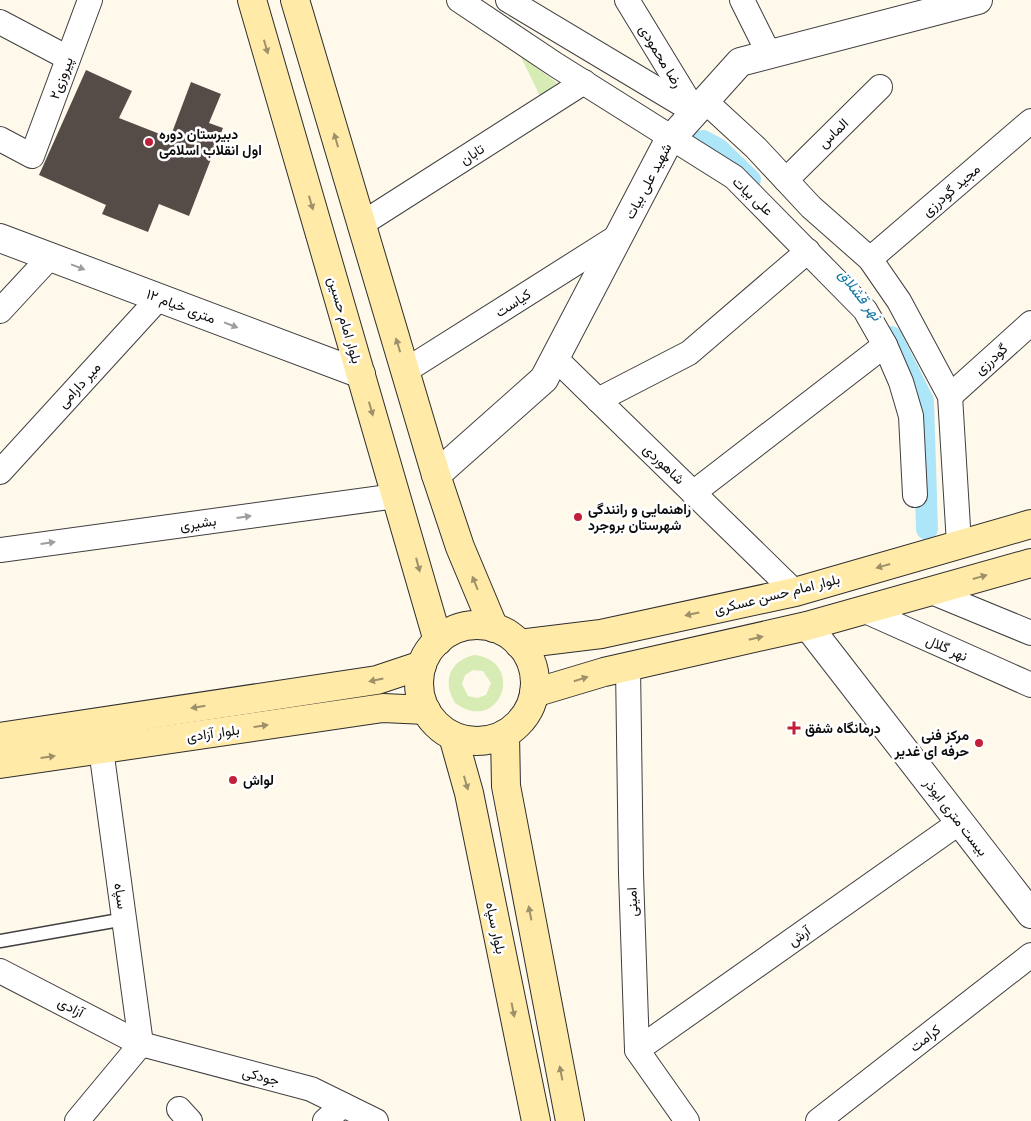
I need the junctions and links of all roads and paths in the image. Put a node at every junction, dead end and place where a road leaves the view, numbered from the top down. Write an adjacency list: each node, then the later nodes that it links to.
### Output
1 (90, 0): 11 (street, پیروزی۲)
2 (252, 0): 31 (main road, بلوار امام حسین, one-way to 31)
3 (295, 0): 19 (main road, one-way to 3)
4 (459, 0): 12 (street, علی بیات)
5 (508, 0): 14 (street)
6 (627, 0): 14 (street, رضا محمودی)
7 (742, 0): 10 (street)
8 (978, 0): 10 (street, شهید علی بیات)
9 (0, 22): 11 (street)
10 (769, 54): 14 (street, شهید علی بیات)
11 (68, 58): 17 (street, پیروزی۲)
12 (584, 82): 16 (street, علی بیات); 19 (street, تابان)
13 (880, 87): 18 (street, الماس)
14 (700, 106): 16 (street, شهید علی بیات); 18 (street)
15 (1031, 121): 24 (street, مجید گودرزی)
16 (673, 137): 20 (street, شهید علی بیات); 22 (street, علی بیات)
17 (0, 139)
18 (786, 180): 24 (street)
19 (360, 225): 30 (main road, one-way to 19)
20 (620, 234): 29 (street, شهید علی بیات); 30 (street, کیاست)
21 (0, 238): 23 (street, ۱۲ متری خیام)
22 (808, 251): 28 (street, علی بیات); 33 (street)
23 (50, 256): 25 (street, ۱۲ متری خیام, one-way to 25); 26 (street)
24 (870, 259): 32 (street)
25 (159, 298): 31 (street, ۱۲ متری خیام, one-way to 31); 34 (street, میر دارامی)
26 (0, 311)
27 (1031, 323): 32 (street, گودرزی)
28 (885, 345): 36 (street); 37 (street, علی بیات)
29 (555, 358): 33 (street, شاهوردی); 35 (street, شهید علی بیات)
30 (405, 371): 35 (main road)
31 (361, 374): 38 (main road, بلوار امام حسین, one-way to 38)
32 (950, 396): 40 (street)
33 (598, 400): 36 (street, شاهوردی)
34 (0, 472)
35 (436, 475): 48 (main road, one-way to 35)
36 (693, 493): 45 (street, شاهوردی)
37 (915, 494)
38 (396, 496): 41 (street, بشیری, one-way to 38); 50 (main road, بلوار امام حسین, one-way to 50)
39 (1031, 524): 40 (main road, بلوار امام حسن عسکری)
40 (959, 544): 42 (main road, بلوار امام حسن عسکری)
41 (0, 550)
42 (920, 555): 44 (main road); 45 (main road, بلوار امام حسن عسکری, one-way to 45)
43 (1031, 563): 44 (main road, one-way to 43)
44 (929, 591): 46 (main road); 49 (street)
45 (795, 592): 51 (main road, بلوار امام حسن عسکری, one-way to 51)
46 (863, 610): 47 (main road); 54 (street, نهر گلال)
47 (808, 626): 53 (main road, one-way to 47); 62 (street, بیست متری ابوذر)
48 (494, 628): 50 (main road); 51 (main road)
49 (1031, 633)
50 (438, 641): 52 (main road)
51 (519, 644): 55 (main road)
52 (422, 665): 56 (main road); 59 (main road, بلوار آزادی, one-way to 59)
53 (628, 667): 55 (main road, one-way to 53); 71 (street, امینی)
54 (1031, 685)
55 (534, 693): 57 (main road)
56 (426, 710): 58 (main road); 60 (main road, بلوار آزادی, one-way to 56)
57 (505, 734): 58 (main road); 67 (main road, one-way to 57)
58 (453, 736): 68 (main road, بلوار سپاه, one-way to 68)
59 (0, 737)
60 (101, 749): 61 (main road, بلوار آزادی, one-way to 60); 64 (street, سپاه)
61 (0, 764)
62 (960, 822): 63 (street, بیست متری ابوذر); 71 (street, آرش)
63 (1031, 914)
64 (124, 919): 65 (lane); 70 (street, سپاه)
65 (0, 941)
66 (1031, 955): 79 (street, کرامت)
67 (540, 966): 68 (main road); 77 (main road, one-way to 67)
68 (506, 974): 76 (main road, بلوار سپاه, one-way to 76)
69 (3, 977): 70 (street, آزادی)
70 (141, 1044): 72 (street, جودکی); 73 (street)
71 (637, 1050): 78 (street)
72 (342, 1105): 74 (street); 75 (street, جودکی)
73 (77, 1121)
74 (325, 1121)
75 (376, 1121)
76 (536, 1121)
77 (570, 1121)
78 (687, 1121)
79 (818, 1121)

